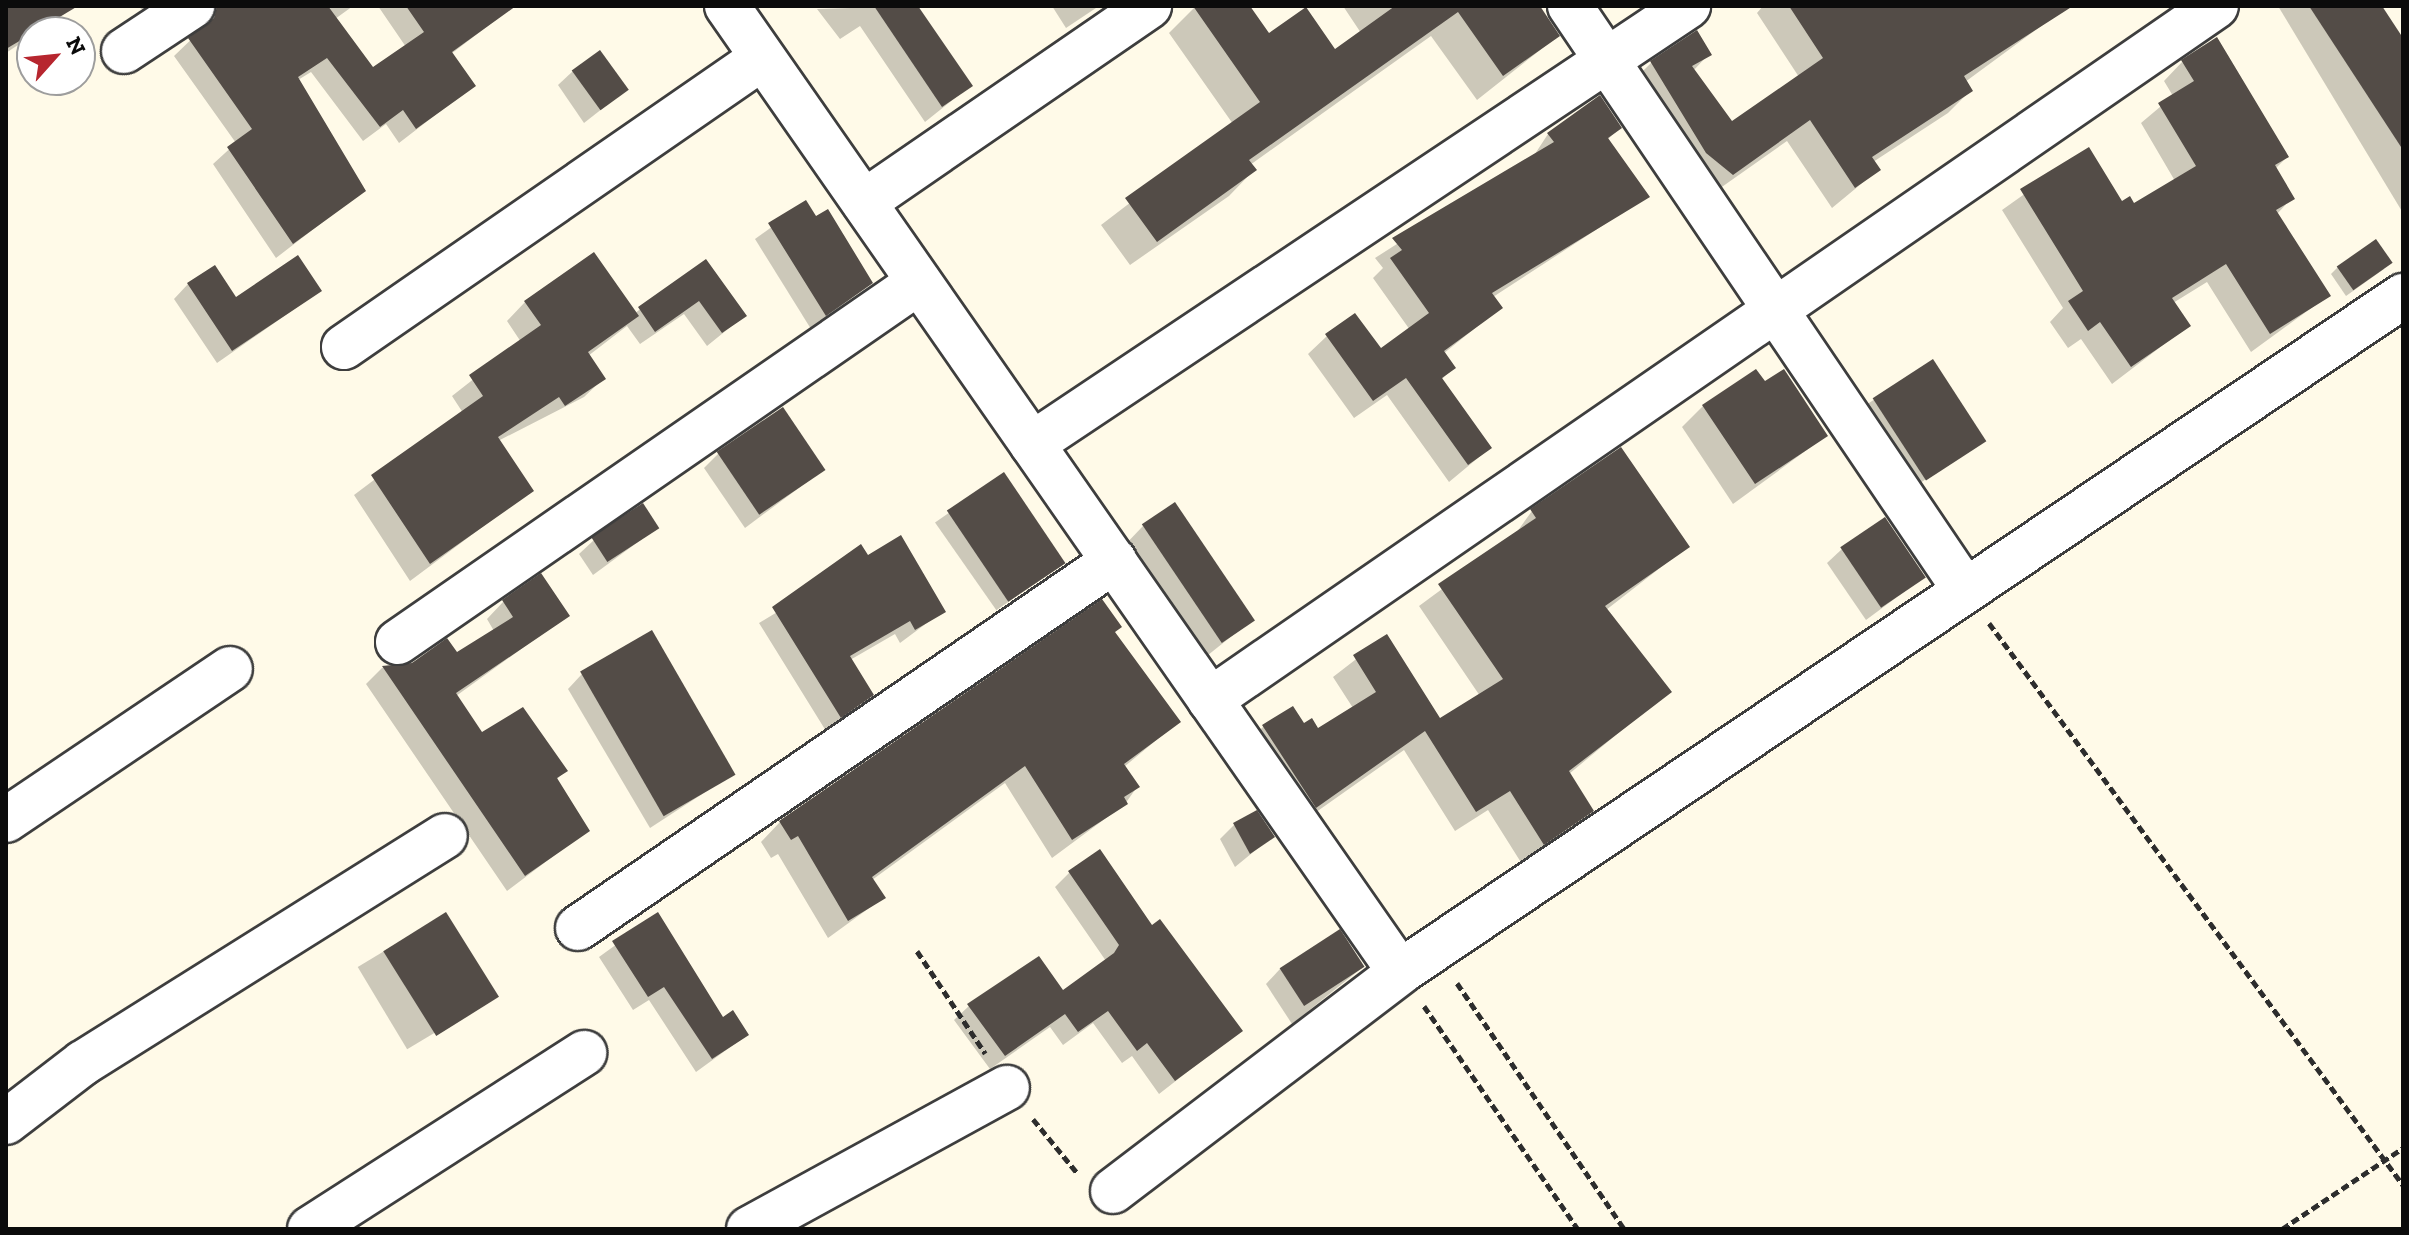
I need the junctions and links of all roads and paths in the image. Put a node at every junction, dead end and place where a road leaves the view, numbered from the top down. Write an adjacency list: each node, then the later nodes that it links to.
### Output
1 (192, 6): 7 (street)
2 (727, 6): 8 (street)
3 (1149, 6): 10 (street)
4 (1570, 6): 9 (street)
5 (1688, 6): 9 (street)
6 (2216, 6): 13 (street)
7 (124, 51)
8 (762, 58): 10 (street); 14 (street)
9 (1607, 60): 13 (street); 15 (street)
10 (864, 202): 11 (street)
11 (919, 282): 15 (street); 18 (street)
12 (2403, 296): 17 (street)
13 (1775, 310): 17 (street); 20 (street)
14 (344, 347)
15 (1032, 444): 16 (street)
16 (1114, 561): 20 (street); 23 (street)
17 (1965, 590): 25 (street); 30 (path)
18 (398, 642)
19 (230, 669): 21 (street)
20 (1210, 700): 25 (street)
21 (6, 820)
22 (445, 836): 28 (street)
23 (578, 928)
24 (917, 951): 27 (path)
25 (1417, 961): 32 (street); 35 (path); 36 (path)
26 (584, 1053): 33 (street)
27 (1007, 1088): 32 (path); 34 (street)
28 (6, 1122)
29 (2403, 1148): 30 (path)
30 (2385, 1160): 31 (path); 37 (path)
31 (2403, 1185)
32 (1113, 1191)
33 (310, 1229)
34 (749, 1229)
35 (1578, 1229)
36 (1624, 1229)
37 (2282, 1229)

